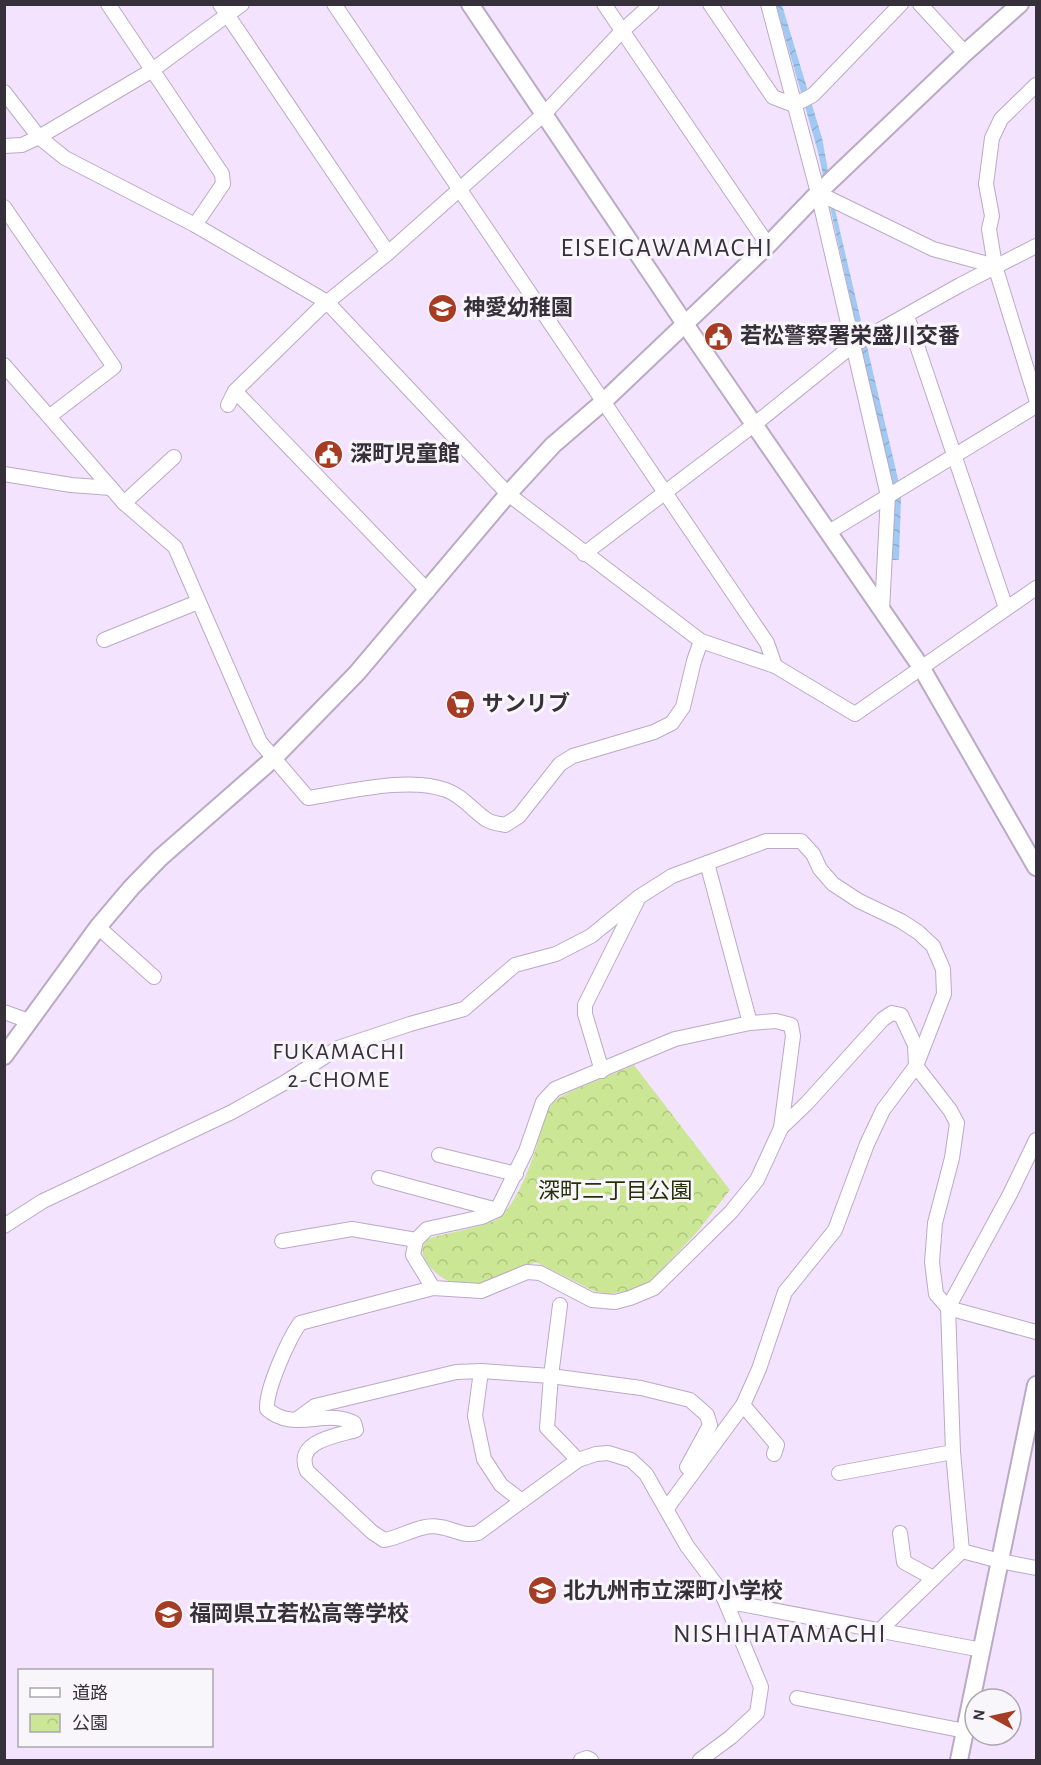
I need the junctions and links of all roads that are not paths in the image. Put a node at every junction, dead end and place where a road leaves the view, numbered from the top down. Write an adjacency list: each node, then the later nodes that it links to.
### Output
1 (108, 4): 15 (street)
2 (242, 4): 12 (street)
3 (334, 4): 22 (street)
4 (470, 4): 19 (street)
5 (604, 4): 13 (street)
6 (652, 4): 13 (street)
7 (710, 4): 18 (street)
8 (768, 4): 18 (street)
9 (901, 4): 18 (street)
10 (920, 4): 14 (street)
11 (1020, 4): 14 (street)
12 (223, 10): 15 (street); 28 (street)
13 (622, 32): 19 (street); 26 (street)
14 (965, 54): 23 (street)
15 (151, 71): 20 (street); 25 (street)
16 (1036, 85): 29 (street)
17 (4, 92): 20 (street)
18 (794, 105): 23 (street)
19 (544, 114): 22 (street); 32 (street)
20 (39, 137): 21 (street); 25 (street)
21 (4, 146)
22 (459, 191): 28 (street); 37 (street)
23 (818, 193): 26 (street); 29 (street); 33 (street)
24 (4, 207): 40 (street)
25 (195, 225): 30 (street)
26 (768, 245): 32 (street)
27 (1036, 246): 29 (street)
28 (388, 254): 30 (street)
29 (995, 266): 31 (street); 36 (street)
30 (327, 302): 35 (street); 47 (street)
31 (907, 316): 33 (street); 42 (street)
32 (685, 324): 37 (street); 41 (street)
33 (853, 345): 41 (street); 48 (street)
34 (4, 365): 40 (street)
35 (235, 391): 38 (street); 53 (street)
36 (1036, 399)
37 (603, 402): 46 (street); 47 (street)
38 (228, 405)
39 (1036, 406): 42 (street)
40 (50, 416): 45 (street)
41 (754, 423): 46 (street); 50 (street)
42 (954, 456): 48 (street); 55 (street)
43 (174, 457): 49 (street)
44 (4, 474): 45 (street)
45 (111, 488): 49 (street)
46 (664, 492): 51 (street); 59 (street)
47 (508, 494): 51 (street); 53 (street)
48 (888, 496): 50 (street); 56 (street)
49 (124, 502): 54 (street)
50 (829, 532): 56 (street)
51 (584, 554): 58 (street)
52 (1036, 588): 55 (street)
53 (428, 591): 61 (street)
54 (198, 602): 57 (street); 61 (street)
55 (1006, 608): 60 (street)
56 (882, 610): 60 (street)
57 (104, 640)
58 (701, 642): 59 (street); 61 (street)
59 (775, 666): 60 (street)
60 (921, 667): 63 (street)
61 (273, 759): 65 (street)
62 (707, 863): 64 (street); 69 (street); 71 (street)
63 (1036, 867)
64 (639, 897): 72 (street); 79 (street)
65 (98, 927): 66 (street); 68 (street)
66 (154, 977)
67 (4, 1012): 68 (street)
68 (29, 1021): 70 (street)
69 (750, 1023): 72 (street); 73 (street)
70 (4, 1056)
71 (916, 1066): 73 (street); 84 (street); 89 (street)
72 (602, 1071): 76 (street)
73 (781, 1128): 82 (street)
74 (1036, 1140): 84 (street)
75 (439, 1155): 76 (street)
76 (516, 1174): 78 (street)
77 (379, 1178): 78 (street)
78 (497, 1210): 80 (street)
79 (4, 1226)
80 (416, 1240): 81 (street); 82 (street)
81 (282, 1241)
82 (433, 1287): 90 (street)
83 (560, 1305): 87 (street)
84 (948, 1308): 85 (street); 91 (street)
85 (1036, 1332)
86 (481, 1371): 87 (street); 90 (street); 96 (street)
87 (551, 1376): 93 (street); 95 (street)
88 (1036, 1385): 100 (street)
89 (743, 1405): 92 (street); 95 (street)
90 (296, 1420): 96 (street)
91 (953, 1452): 94 (street); 99 (street)
92 (774, 1454)
93 (578, 1460): 96 (street); 97 (street)
94 (839, 1473)
95 (682, 1485): 97 (street)
96 (522, 1501)
97 (666, 1508): 103 (street)
98 (900, 1533): 102 (street)
99 (962, 1551): 100 (street); 102 (street)
100 (1000, 1561): 101 (street); 105 (street)
101 (1036, 1568)
102 (933, 1578): 104 (street)
103 (728, 1605): 104 (street); 112 (street)
104 (881, 1629): 105 (street)
105 (982, 1650): 106 (street)
106 (974, 1687)
107 (797, 1698): 108 (street)
108 (963, 1731)
109 (963, 1741): 113 (street)
110 (581, 1761): 111 (street)
111 (591, 1761)
112 (700, 1761)
113 (959, 1761)

